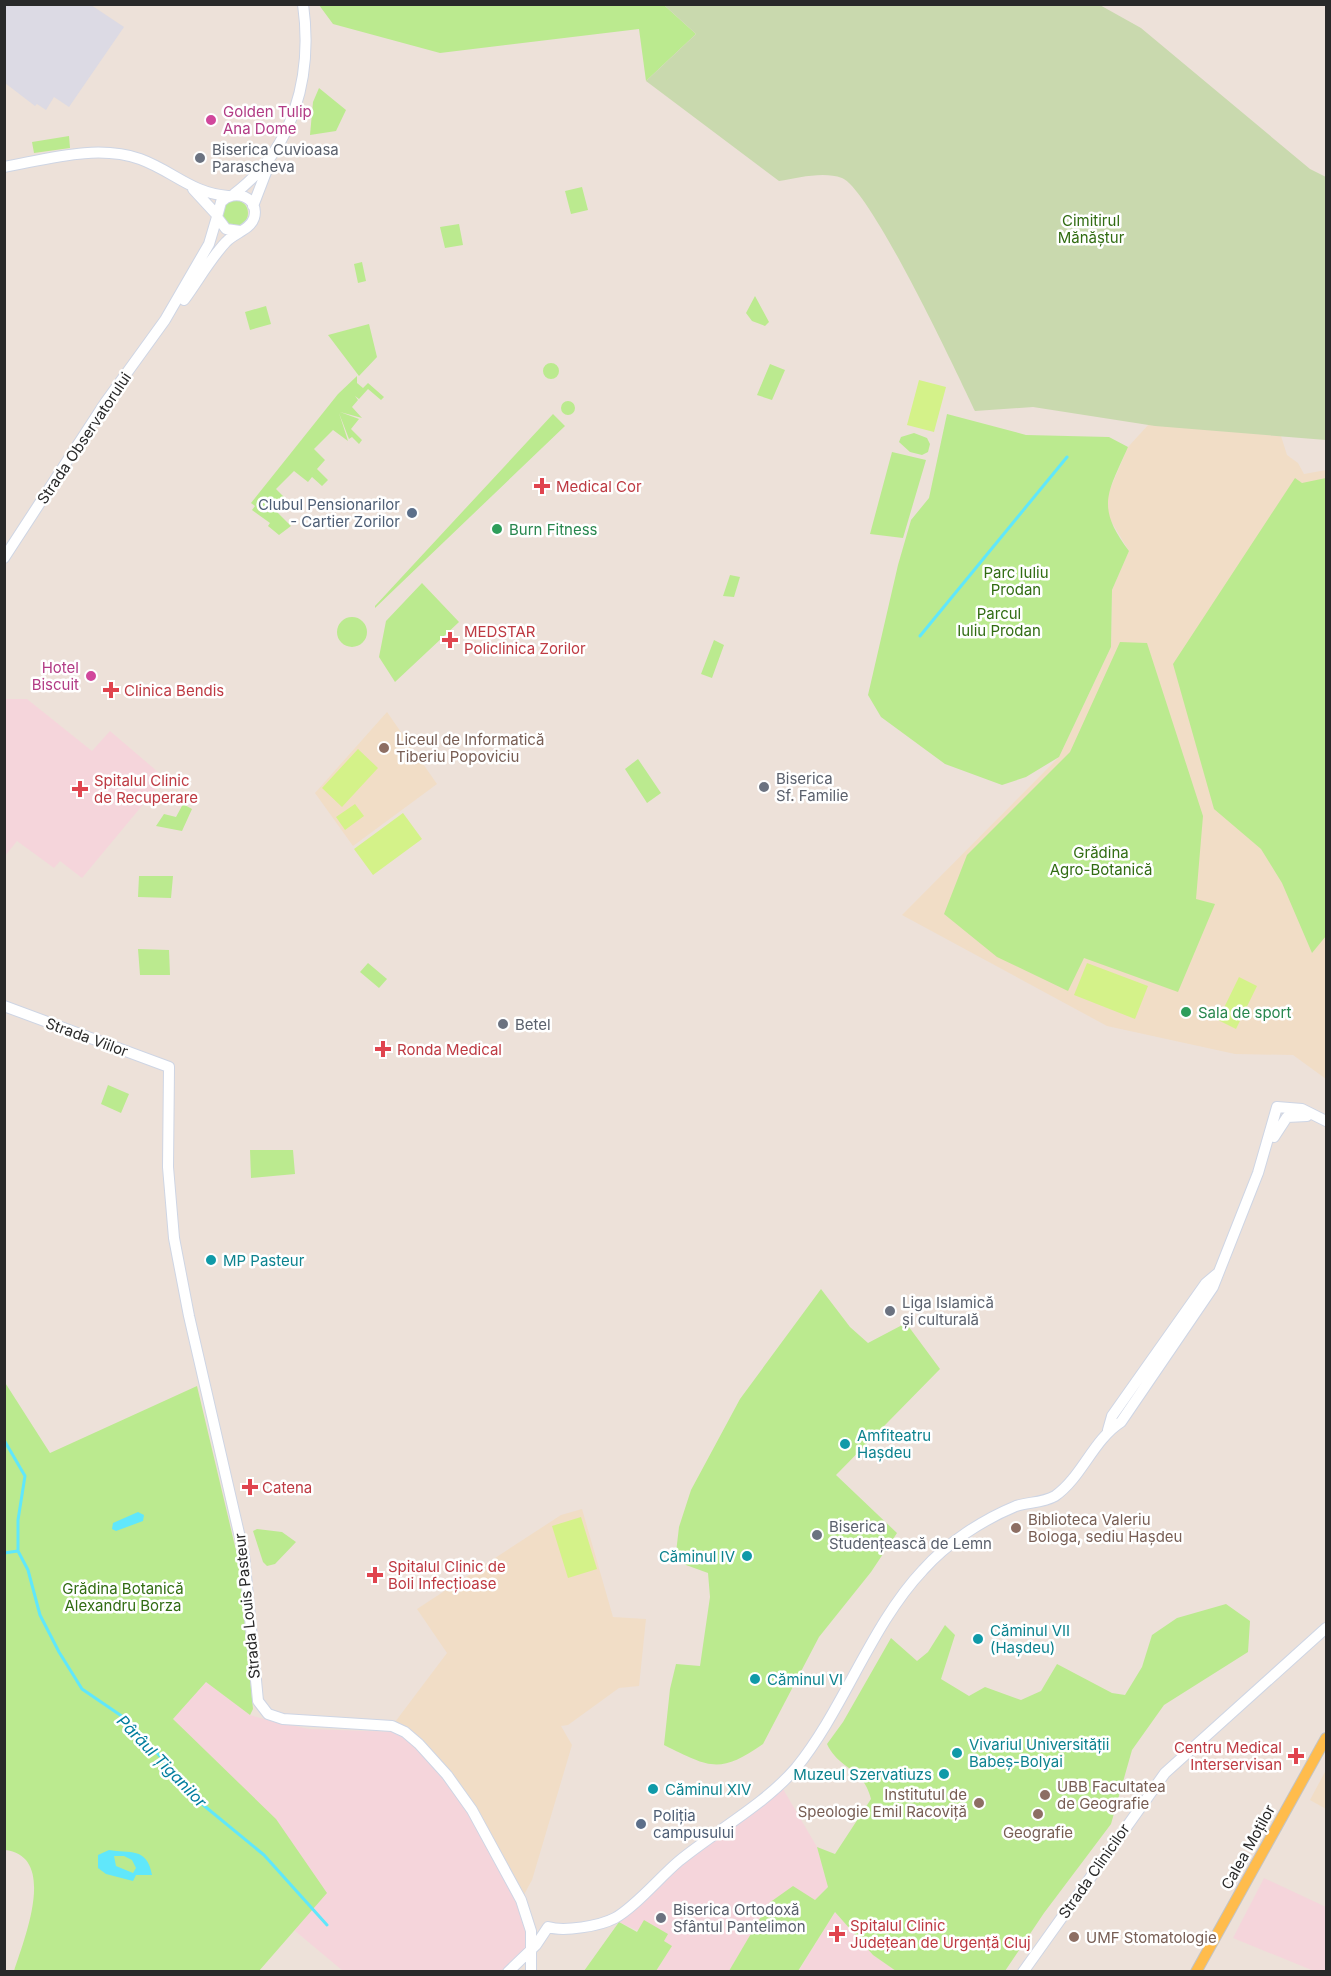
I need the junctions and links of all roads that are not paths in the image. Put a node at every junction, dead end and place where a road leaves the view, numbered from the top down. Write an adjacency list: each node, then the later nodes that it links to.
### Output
1 (303, 4): 2 (street)
2 (272, 157): 5 (street); 6 (street)
3 (4, 167): 4 (street)
4 (191, 188): 5 (street); 7 (street)
5 (231, 195): 6 (street); 7 (street)
6 (253, 206): 8 (street)
7 (217, 216): 8 (street); 9 (street, Strada Observatorului)
8 (240, 231): 9 (street, Strada Observatorului)
9 (165, 320): 10 (street, Strada Observatorului)
10 (4, 558)
11 (4, 1006): 12 (street, Strada Viilor)
12 (169, 1067): 17 (street, Strada Louis Pasteur)
13 (1324, 1120): 14 (street); 14 (street)
14 (1258, 1173): 17 (street)
15 (1326, 1628): 20 (street, Strada Clinicilor)
16 (1326, 1738): 21 (main road, Calea Moților)
17 (529, 1950): 18 (street); 19 (street)
18 (508, 1971)
19 (531, 1971)
20 (1023, 1971)
21 (1196, 1971)

